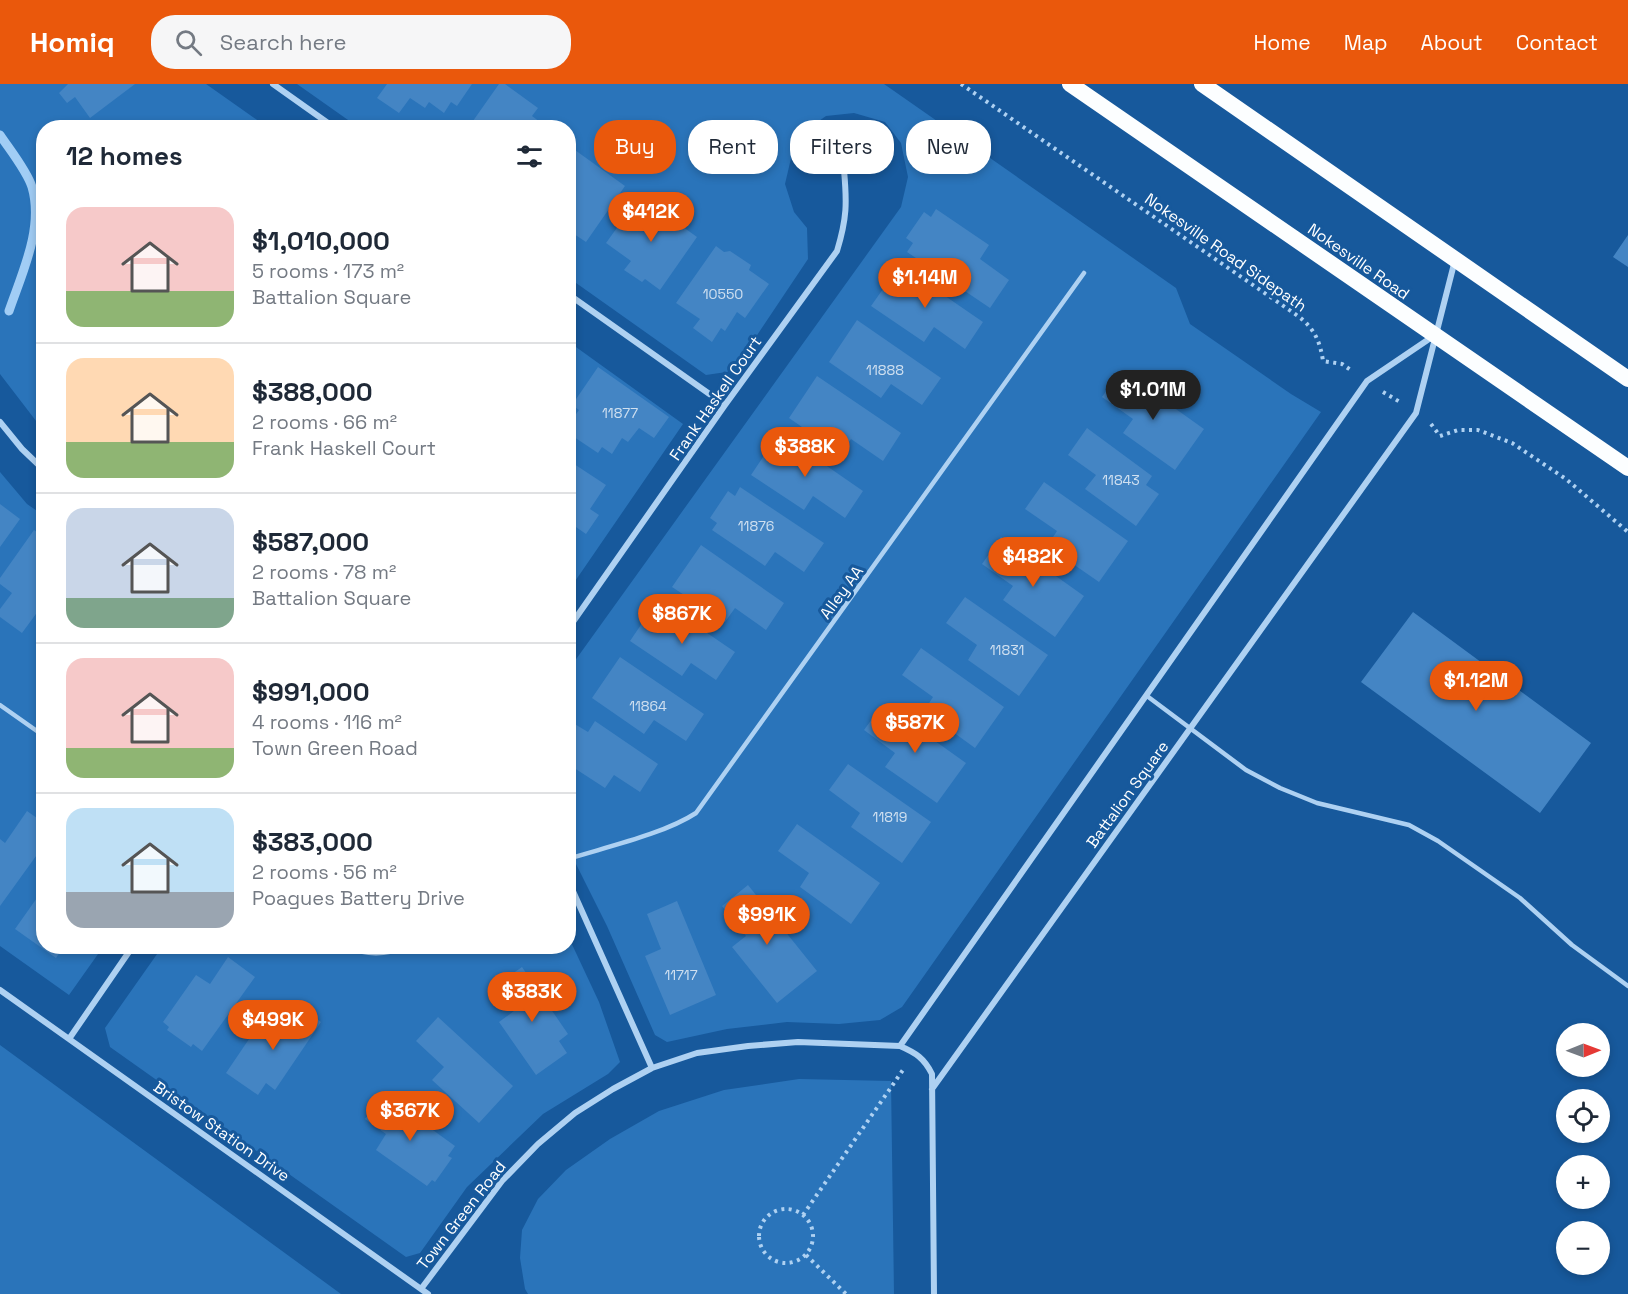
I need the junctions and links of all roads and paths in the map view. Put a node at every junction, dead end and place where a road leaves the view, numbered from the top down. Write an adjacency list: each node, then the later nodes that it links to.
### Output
1 (273, 84): 5 (street)
2 (961, 84): 11 (path, Nokesville Road Sidepath)
3 (1070, 84): 10 (highway, Nokesville Road)
4 (1202, 84): 7 (highway)
5 (324, 120)
6 (844, 174): 15 (street, Frank Haskell Court)
7 (1455, 258): 10 (street, Battalion Square); 12 (highway)
8 (1084, 273): 26 (lane, Alley AA)
9 (576, 300): 15 (street)
10 (1435, 335): 19 (highway, Nokesville Road); 22 (street); 24 (street, Battalion Square)
11 (1342, 364)
12 (1628, 379)
13 (1393, 398): 14 (path)
14 (1401, 404)
15 (726, 405): 21 (street, Frank Haskell Court)
16 (0, 422): 18 (street)
17 (1430, 423): 20 (path)
18 (36, 462)
19 (1628, 468)
20 (1628, 532)
21 (576, 618)
22 (1147, 696): 24 (lane); 34 (street)
23 (0, 705): 25 (lane)
24 (1190, 729): 31 (lane); 37 (street, Battalion Square)
25 (36, 730)
26 (576, 856)
27 (576, 898): 36 (street)
28 (127, 954): 33 (street)
29 (370, 954): 30 (lane)
30 (386, 954)
31 (1628, 986)
32 (0, 990): 33 (street, Bristow Station Drive)
33 (69, 1039): 40 (street, Bristow Station Drive)
34 (900, 1046): 35 (street, Town Green Road); 36 (street, Town Green Road)
35 (915, 1052): 37 (street); 38 (path)
36 (652, 1068): 40 (street, Town Green Road)
37 (932, 1089): 43 (street)
38 (803, 1215): 39 (path); 39 (path)
39 (806, 1255): 42 (path)
40 (419, 1291): 41 (street, Bristow Station Drive)
41 (428, 1294)
42 (846, 1294)
43 (934, 1294)

